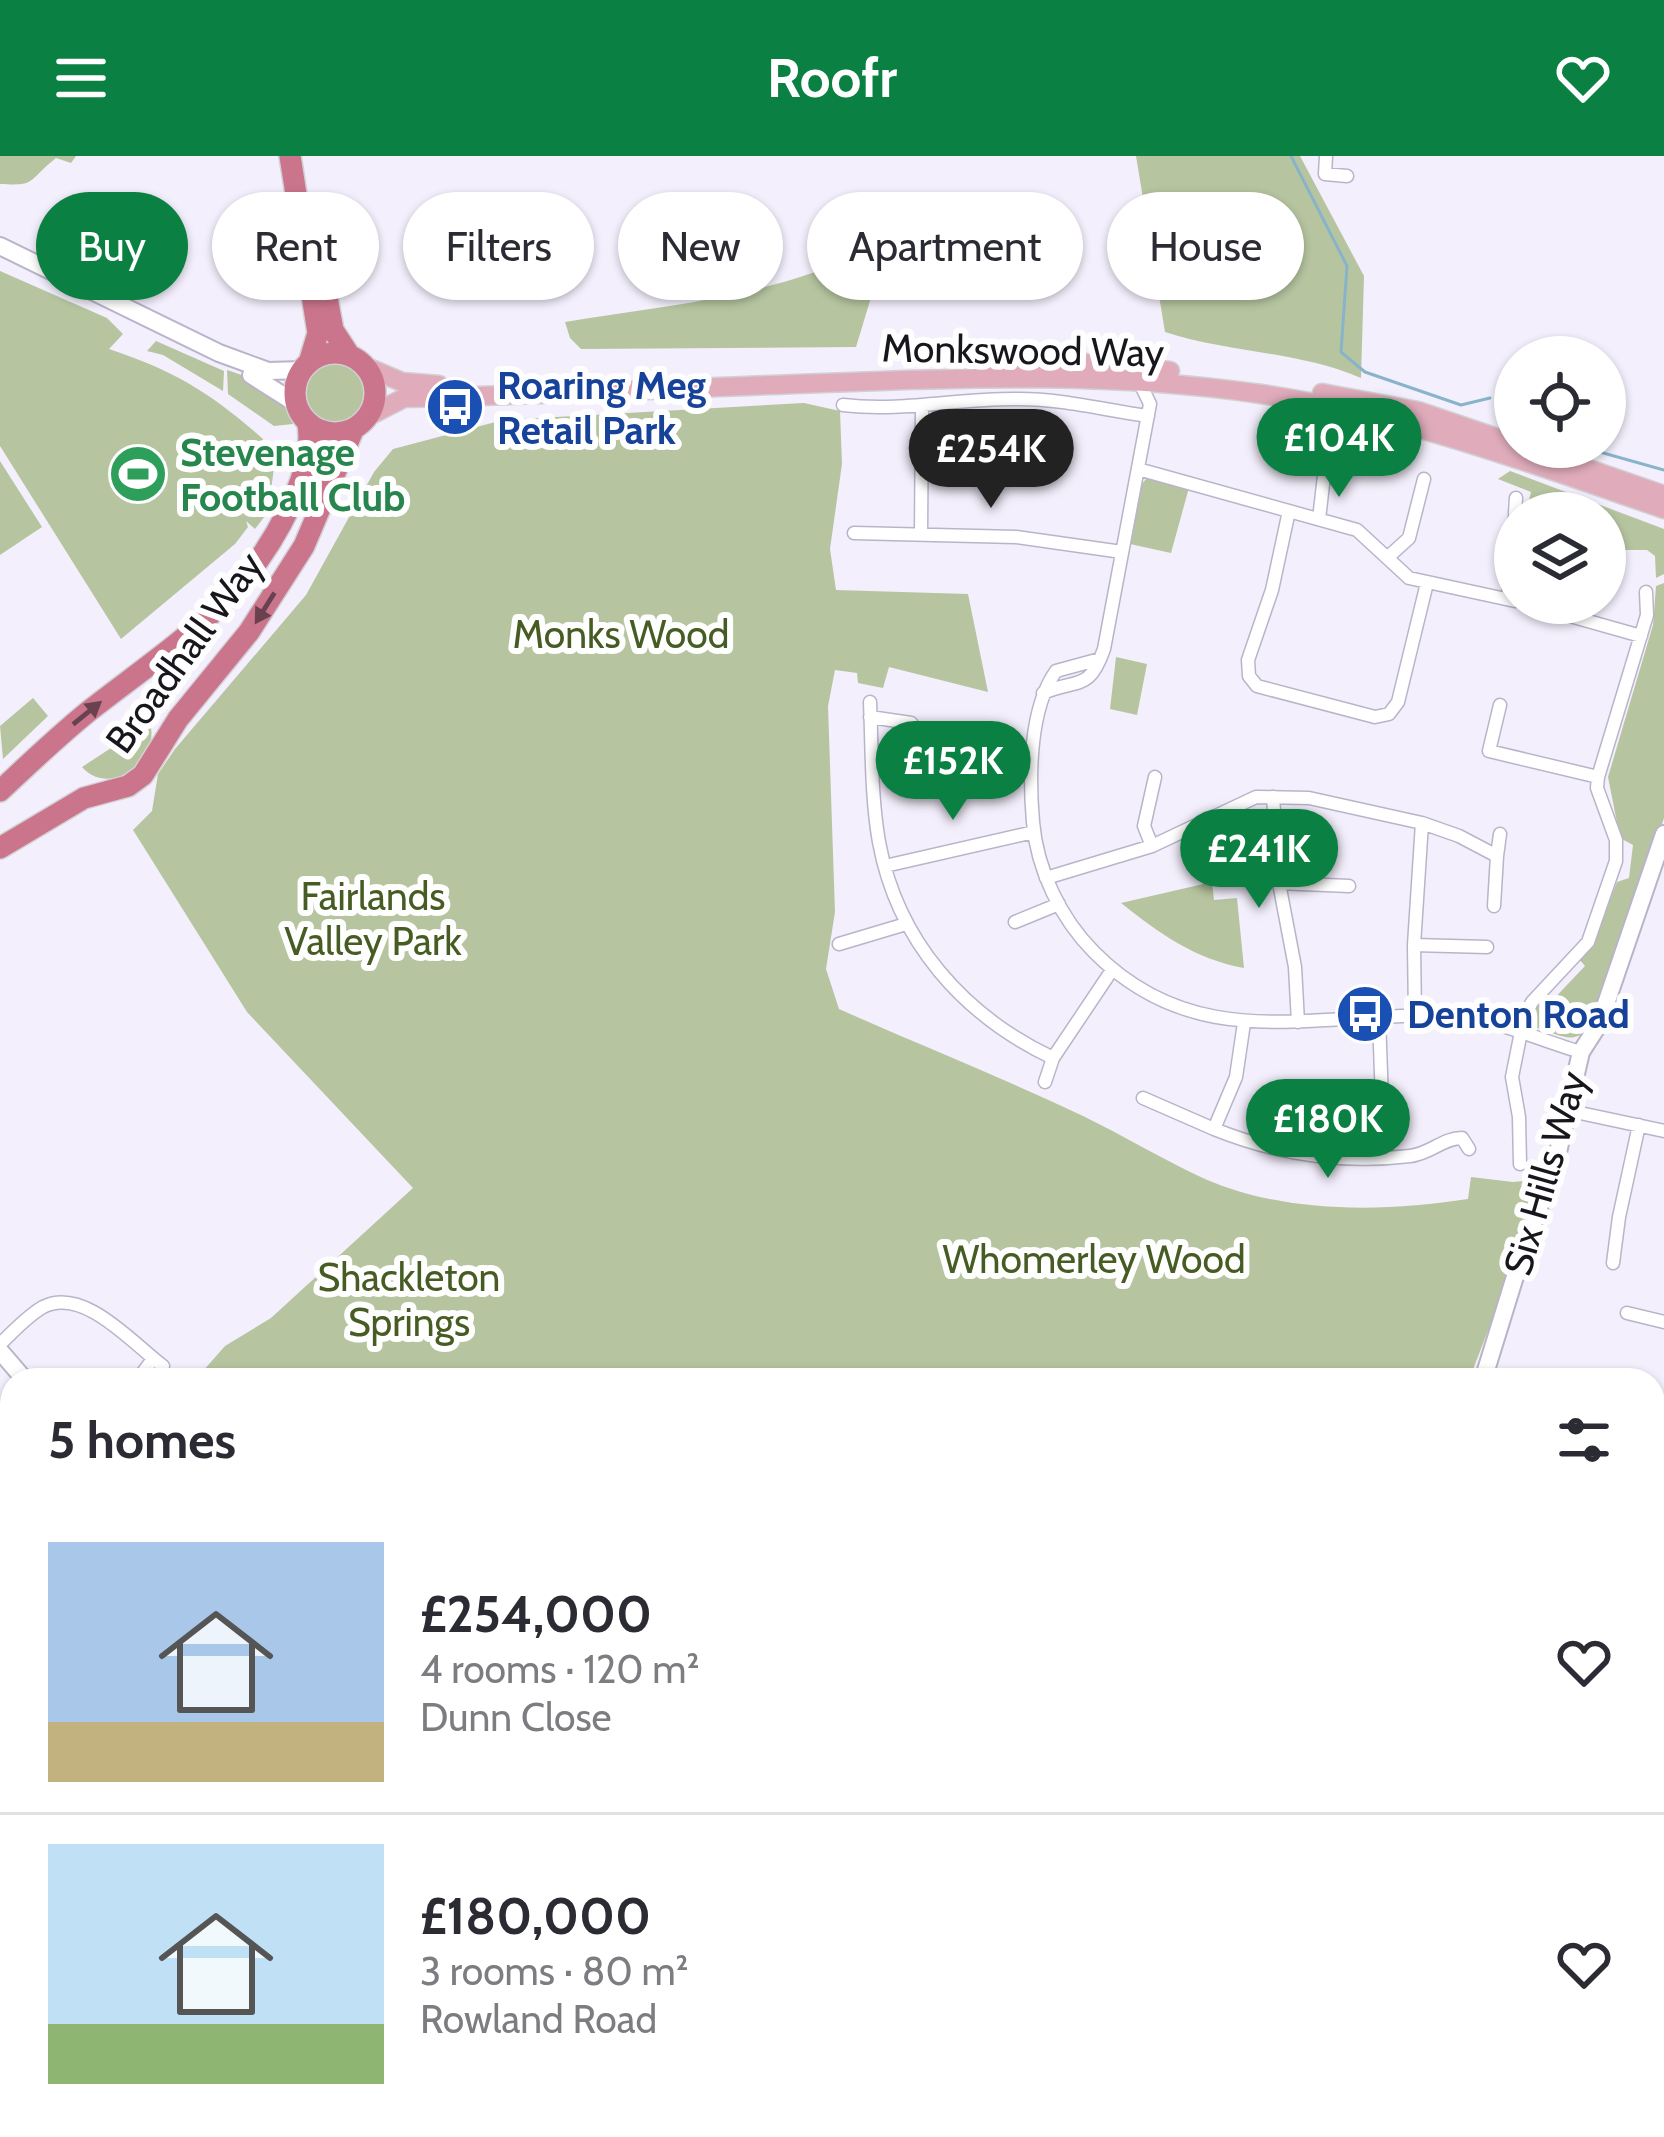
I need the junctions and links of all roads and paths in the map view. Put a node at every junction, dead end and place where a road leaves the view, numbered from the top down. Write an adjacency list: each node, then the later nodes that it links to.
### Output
1 (290, 156): 8 (highway)
2 (303, 156): 7 (highway)
3 (1325, 156): 4 (street)
4 (1347, 176)
5 (0, 246): 8 (street)
6 (0, 258): 13 (street)
7 (348, 353): 8 (highway); 9 (highway)
8 (306, 366): 13 (highway)
9 (369, 368): 18 (highway); 20 (main road, Monkswood Way)
10 (1138, 380): 11 (main road, Monkswood Way); 12 (main road, Monkswood Way); 17 (street)
11 (863, 381): 15 (street); 18 (main road, Monkswood Way)
12 (1172, 383): 17 (street); 26 (main road, Monkswood Way)
13 (295, 403): 19 (highway)
14 (843, 405): 15 (street)
15 (864, 407): 16 (street)
16 (922, 408): 17 (street); 30 (street)
17 (1149, 410): 23 (street)
18 (362, 422): 19 (highway); 49 (highway, Broadhall Way, one-way to 49)
19 (308, 424): 42 (highway, Broadhall Way, one-way to 19)
20 (1494, 436)
21 (1327, 449): 28 (street)
22 (1586, 468): 25 (main road)
23 (1138, 469): 27 (street); 31 (street)
24 (1424, 478): 32 (street)
25 (1664, 495)
26 (1664, 509)
27 (1289, 511): 28 (street); 33 (street)
28 (1319, 519): 32 (street)
29 (854, 533): 30 (street)
30 (921, 535): 31 (street)
31 (1122, 552): 45 (street)
32 (1387, 558): 33 (street)
33 (1427, 583): 35 (street)
34 (1646, 592): 37 (street)
35 (1494, 597)
36 (1598, 624): 37 (street)
37 (1641, 636): 41 (street)
38 (1500, 705): 41 (street)
39 (873, 764): 39 (street); 51 (street)
40 (1156, 777): 48 (street)
41 (1598, 777): 67 (street)
42 (0, 791)
43 (1273, 797): 44 (street); 48 (street); 53 (street)
44 (1422, 823): 50 (street); 60 (street)
45 (1034, 832): 51 (street); 52 (street)
46 (1500, 834): 50 (street)
47 (1664, 834): 68 (street, Six Hills Way)
48 (1151, 846): 52 (street)
49 (0, 848)
50 (1497, 856): 56 (street)
51 (885, 866): 58 (street)
52 (1046, 878): 55 (street)
53 (1279, 883): 54 (street); 65 (street)
54 (1349, 886)
55 (1059, 904): 57 (street); 62 (street)
56 (1494, 906)
57 (1015, 922)
58 (906, 924): 59 (street); 69 (street)
59 (839, 944)
60 (1414, 945): 61 (street); 63 (street)
61 (1487, 947)
62 (1112, 970): 66 (street); 69 (street)
63 (1415, 1016): 64 (street); 67 (street)
64 (1378, 1018): 65 (street); 77 (street)
65 (1298, 1022): 66 (street)
66 (1244, 1023): 74 (street)
67 (1520, 1033): 68 (street); 78 (street)
68 (1581, 1052): 72 (street, Six Hills Way)
69 (1053, 1058): 70 (street)
70 (1045, 1082)
71 (1142, 1098): 74 (street)
72 (1574, 1112): 73 (street); 84 (street, Six Hills Way)
73 (1640, 1125): 75 (street); 79 (street)
74 (1214, 1129): 77 (street)
75 (1664, 1131)
76 (1469, 1149): 77 (street)
77 (1384, 1157)
78 (1520, 1164)
79 (1613, 1263)
80 (1627, 1313): 81 (street)
81 (1664, 1322)
82 (0, 1347): 83 (street)
83 (152, 1368)
84 (1487, 1368)

